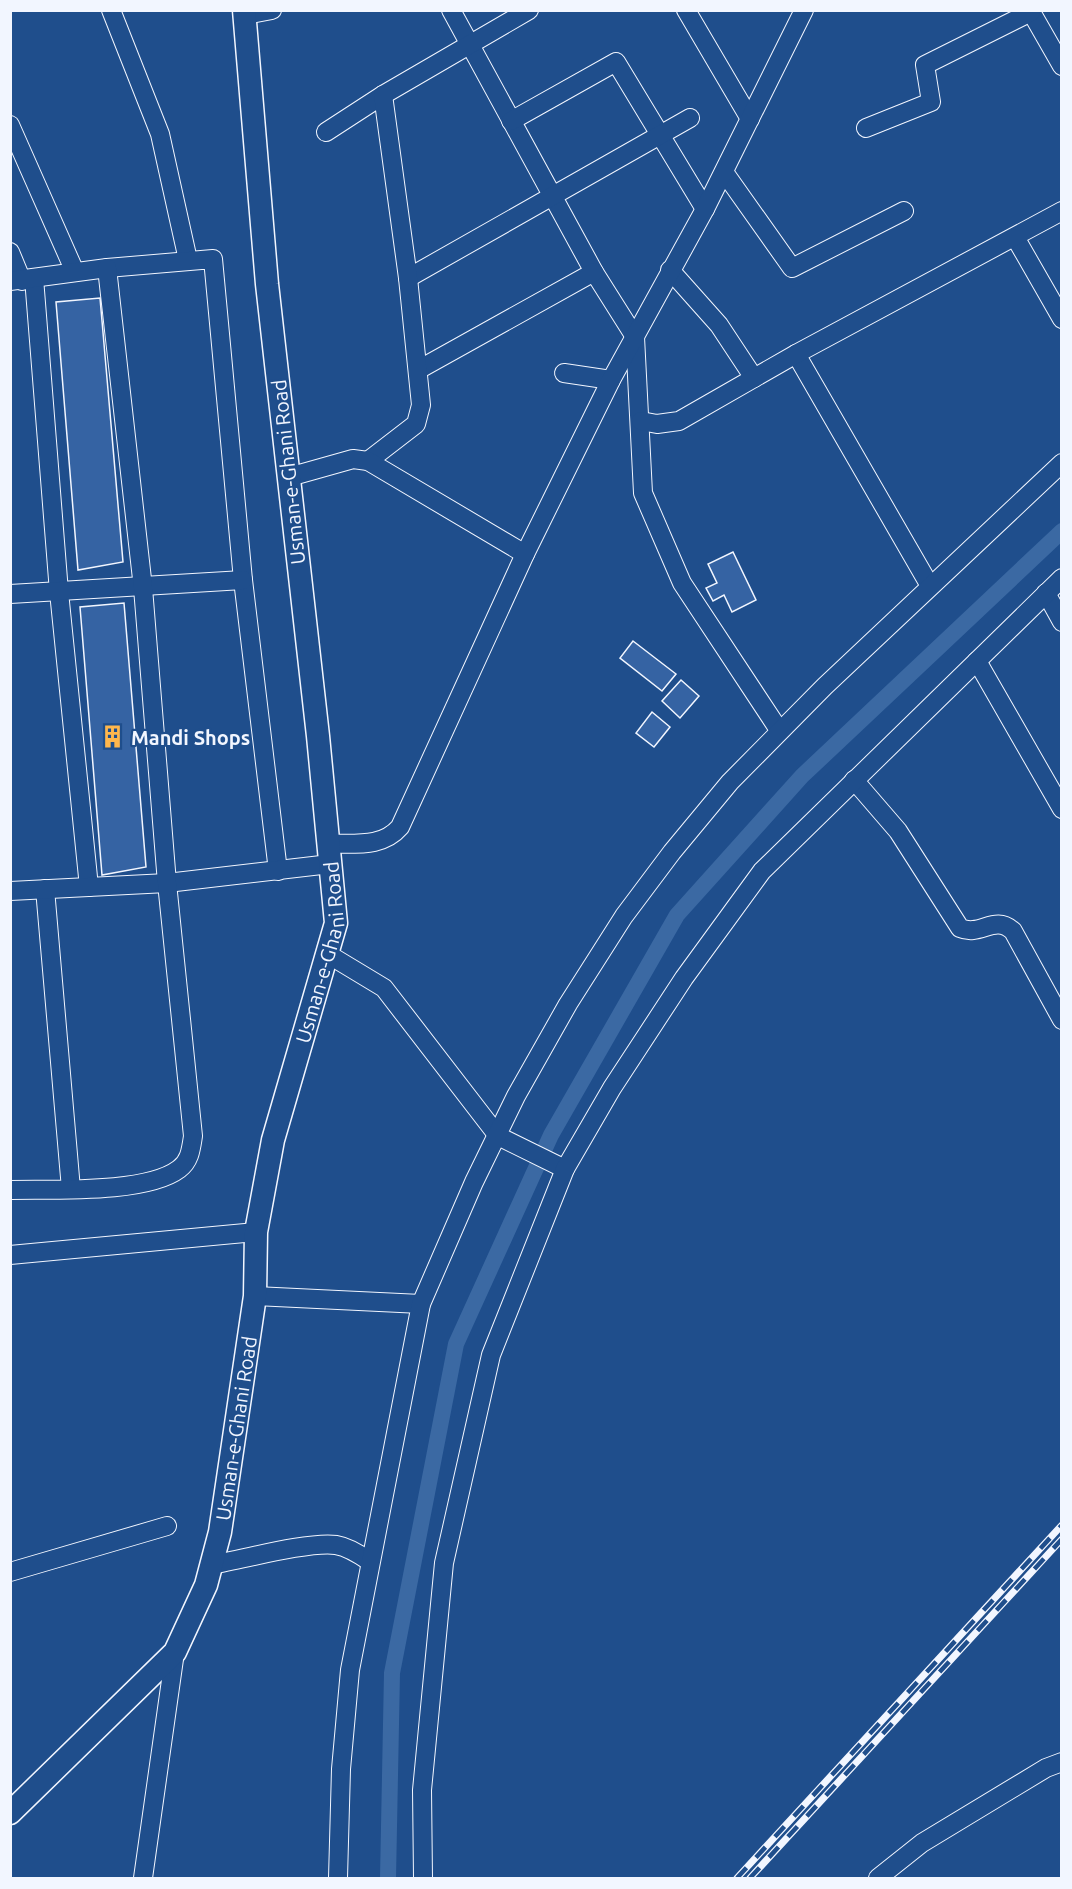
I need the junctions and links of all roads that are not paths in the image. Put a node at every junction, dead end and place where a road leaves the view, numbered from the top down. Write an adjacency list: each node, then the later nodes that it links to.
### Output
1 (111, 10): 26 (street)
2 (272, 10): 8 (street)
3 (451, 10): 9 (street)
4 (529, 10): 9 (street)
5 (686, 10): 13 (street)
6 (804, 10): 13 (street)
7 (1031, 11): 10 (street); 16 (street)
8 (244, 13): 43 (main road, Usman-e-Ghani Road)
9 (469, 45): 11 (street); 14 (street)
10 (1062, 66)
11 (383, 95): 17 (street); 31 (street)
12 (690, 118): 18 (street)
13 (750, 119): 19 (street)
14 (511, 121): 18 (street); 20 (street)
15 (10, 125): 29 (street)
16 (866, 128)
17 (326, 132)
18 (659, 135): 20 (street); 21 (street)
19 (724, 172): 21 (street); 22 (street)
20 (553, 197): 30 (street); 31 (street)
21 (705, 209): 28 (street)
22 (904, 211)
23 (1062, 211): 24 (street)
24 (1015, 237): 33 (street); 35 (street)
25 (10, 252): 32 (street)
26 (188, 260): 27 (street); 46 (street)
27 (107, 268): 29 (street); 48 (street)
28 (670, 270): 34 (street); 38 (street)
29 (75, 272): 32 (street)
30 (594, 272): 34 (street); 36 (street)
31 (408, 278): 36 (street)
32 (22, 280): 49 (street)
33 (1062, 320)
34 (635, 337): 39 (street); 40 (street)
35 (796, 354): 38 (street); 47 (street)
36 (418, 370): 41 (street)
37 (564, 373): 39 (street)
38 (754, 378): 40 (street)
39 (611, 380): 44 (street)
40 (641, 421): 54 (street)
41 (368, 461): 43 (street); 44 (street)
42 (1062, 463): 47 (street)
43 (289, 477): 57 (main road, Usman-e-Ghani Road)
44 (525, 554): 57 (street)
45 (1062, 579): 51 (street)
46 (243, 580): 48 (street); 58 (street)
47 (930, 586): 54 (street)
48 (143, 588): 49 (street); 59 (street)
49 (59, 592): 50 (street); 60 (street)
50 (10, 594)
51 (1046, 594): 52 (street); 53 (street)
52 (1062, 622)
53 (976, 661): 55 (street); 56 (street)
54 (779, 730): 65 (street)
55 (854, 780): 64 (street); 66 (street)
56 (1062, 809)
57 (329, 854): 58 (street); 63 (main road, Usman-e-Ghani Road)
58 (278, 871): 59 (street)
59 (167, 883): 60 (street); 67 (street)
60 (88, 887): 61 (street)
61 (45, 889): 62 (street); 67 (street)
62 (10, 891)
63 (326, 953): 65 (street); 69 (main road, Usman-e-Ghani Road)
64 (1062, 1020)
65 (498, 1136): 66 (street); 72 (street)
66 (562, 1167): 82 (street)
67 (71, 1189): 68 (street)
68 (10, 1190)
69 (256, 1232): 70 (street); 71 (main road, Usman-e-Ghani Road)
70 (10, 1255)
71 (255, 1296): 72 (street); 75 (main road, Usman-e-Ghani Road)
72 (421, 1304): 74 (street)
73 (167, 1526): 76 (street)
74 (369, 1562): 75 (street); 81 (street)
75 (211, 1565): 77 (main road, Usman-e-Ghani Road)
76 (10, 1572)
77 (176, 1652): 79 (main road, Usman-e-Ghani Road); 80 (street)
78 (1062, 1762): 83 (street)
79 (10, 1813)
80 (142, 1878)
81 (338, 1878)
82 (423, 1878)
83 (878, 1878)

